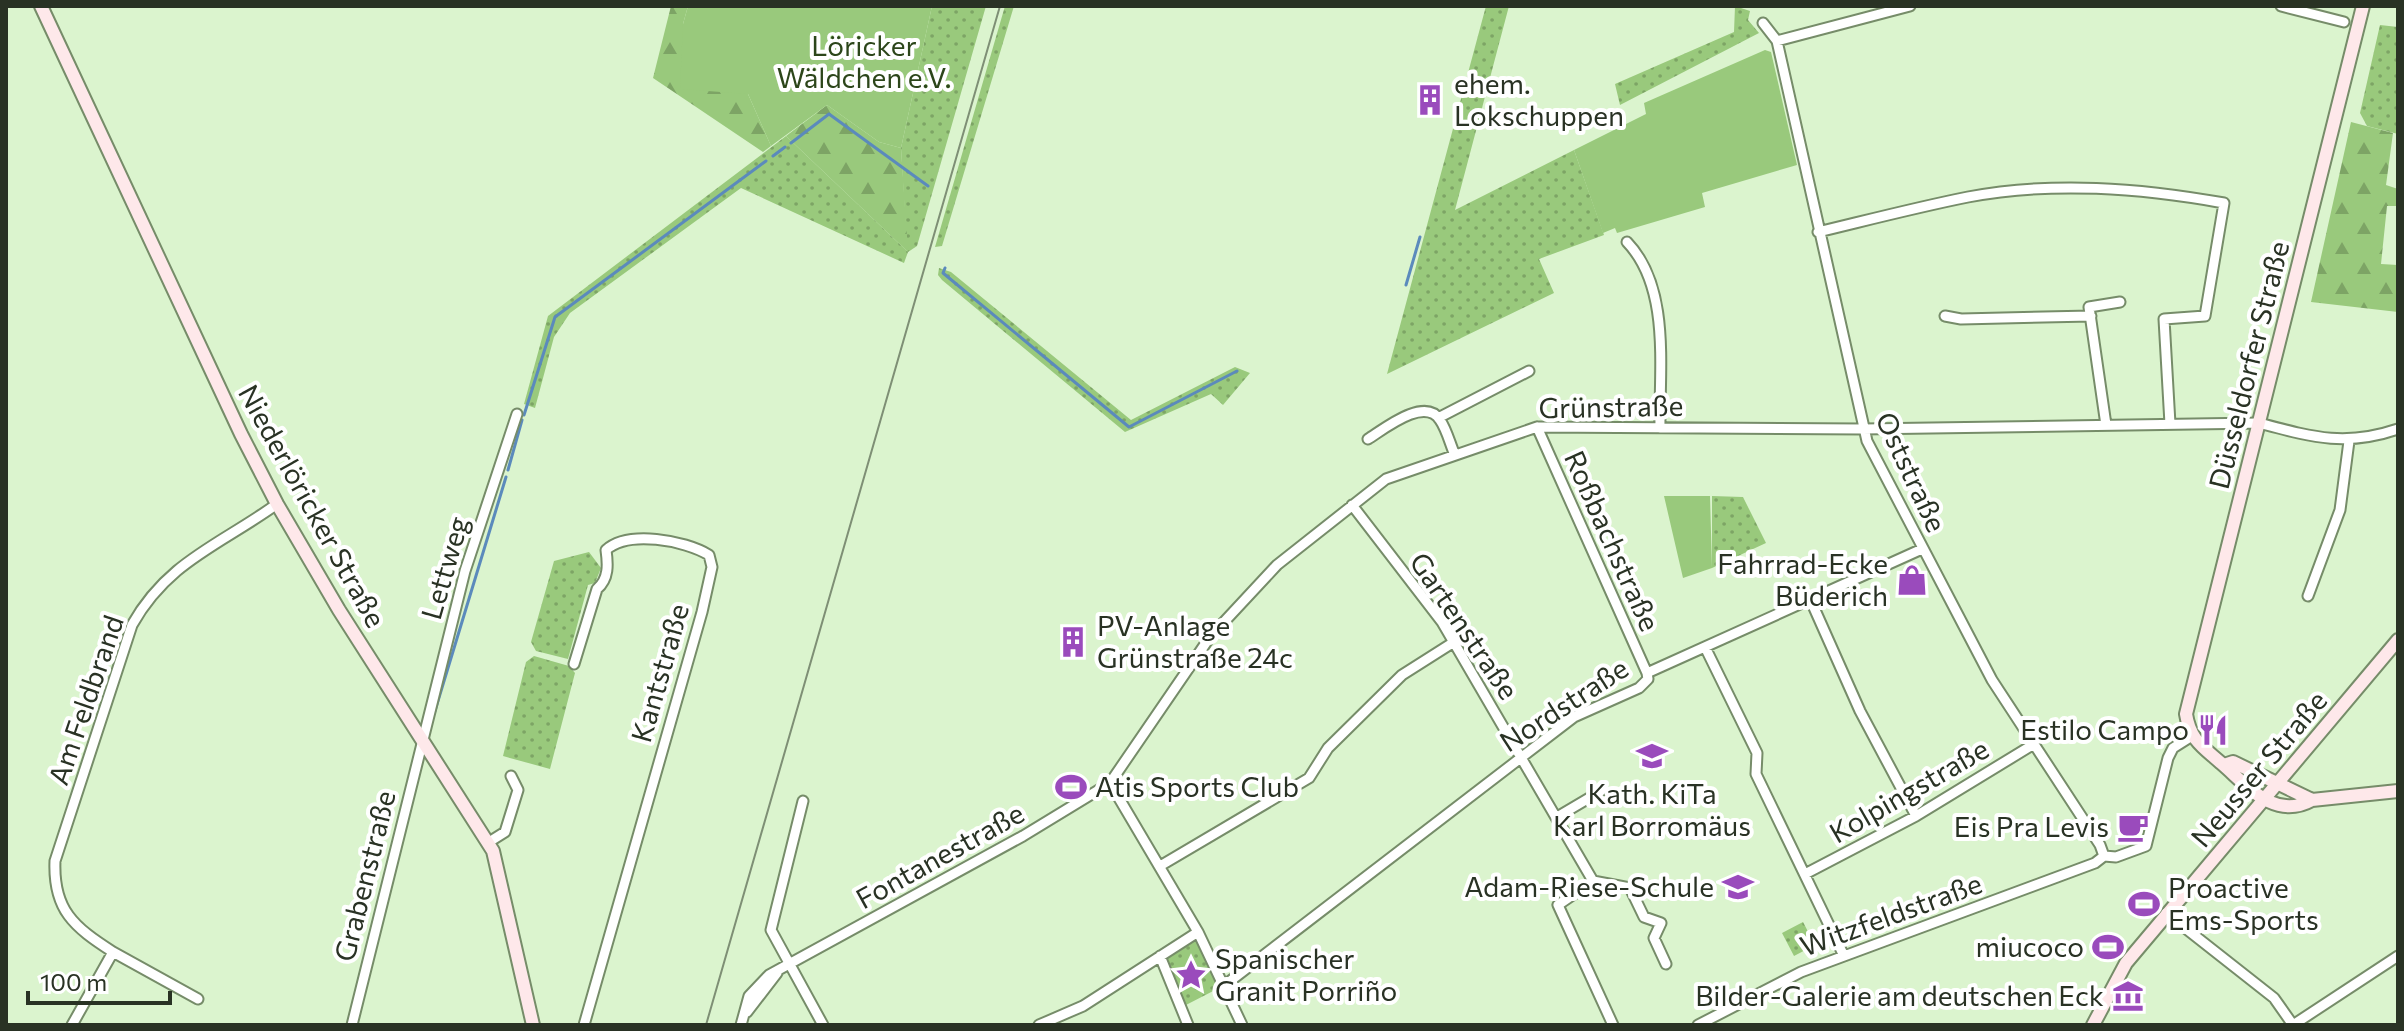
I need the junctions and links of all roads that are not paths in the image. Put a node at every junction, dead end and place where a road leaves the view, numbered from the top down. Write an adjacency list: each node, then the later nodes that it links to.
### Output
1 (41, 6): 26 (main road, Niederlöricker Straße)
2 (1910, 6): 7 (street)
3 (2281, 6): 5 (street)
4 (2363, 6): 16 (main road, Düsseldorfer Straße)
5 (2344, 22)
6 (1763, 23): 7 (street, Oststraße)
7 (1777, 41): 8 (street, Oststraße)
8 (1818, 232): 17 (street); 21 (street, Oststraße)
9 (1627, 242): 20 (street)
10 (2120, 302): 12 (street)
11 (1945, 316): 12 (street)
12 (2091, 316): 18 (street)
13 (1529, 371): 15 (street)
14 (517, 414): 37 (street, Lettweg)
15 (1440, 417): 23 (street); 25 (street)
16 (2259, 423): 17 (street, Grünstraße); 24 (street, Grünstraße); 36 (main road, Düsseldorfer Straße)
17 (2170, 424): 18 (street, Grünstraße)
18 (2106, 425): 21 (street, Grünstraße)
19 (1537, 427): 20 (street, Grünstraße); 25 (street, Grünstraße); 35 (street, Roßbachstraße)
20 (1660, 428): 21 (street, Grünstraße)
21 (1863, 429): 28 (street, Oststraße)
22 (2398, 429): 24 (street)
23 (1368, 439)
24 (2349, 441): 29 (street)
25 (1455, 455): 27 (street, Grünstraße)
26 (277, 504): 37 (main road, Niederlöricker Straße); 58 (street, Am Feldbrand)
27 (1352, 505): 32 (street, Gartenstraße); 42 (street, Grünstraße)
28 (1922, 549): 30 (street, Nordstraße); 38 (street, Oststraße)
29 (2308, 596)
30 (1811, 601): 33 (street, Nordstraße); 49 (street)
31 (2398, 640): 43 (main road, Neusser Straße)
32 (1454, 642): 39 (street, Gartenstraße); 53 (street)
33 (1705, 647): 35 (street, Nordstraße); 54 (street)
34 (574, 664): 70 (street, Kantstraße)
35 (1647, 673): 39 (street, Nordstraße)
36 (2192, 736): 40 (main road); 52 (street)
37 (422, 737): 51 (main road, Niederlöricker Straße); 68 (street, Grabenstraße)
38 (2034, 744): 49 (street, Kolpingstraße); 52 (street, Oststraße)
39 (1523, 757): 50 (street, Gartenstraße); 64 (street, Nordstraße)
40 (2224, 765): 43 (main road); 46 (main road)
41 (511, 776): 51 (street)
42 (1110, 783): 53 (street); 62 (street, Fontanestraße)
43 (2277, 785): 46 (main road, Neusser Straße); 47 (main road)
44 (1601, 791): 50 (street)
45 (2398, 791): 47 (main road)
46 (2265, 800): 47 (main road); 56 (main road, Neusser Straße)
47 (2312, 800)
48 (803, 801): 62 (street)
49 (1916, 816): 54 (street, Kolpingstraße)
50 (1557, 817): 55 (street, Gartenstraße)
51 (489, 842): 69 (main road, Niederlöricker Straße)
52 (2104, 856): 60 (street, Witzfeldstraße)
53 (1160, 866): 57 (street)
54 (1805, 874): 60 (street)
55 (1593, 881): 63 (street); 75 (street)
56 (2166, 913): 77 (main road, Neusser Straße); 78 (street)
57 (1198, 932): 59 (street); 64 (street)
58 (113, 952): 65 (street, Am Feldbrand); 67 (street)
59 (1160, 956): 72 (street); 73 (street)
60 (1844, 956): 76 (street, Witzfeldstraße)
61 (2398, 956): 78 (street)
62 (790, 964): 66 (street, Fontanestraße); 71 (street)
63 (1666, 964)
64 (1225, 985): 74 (street)
65 (198, 999)
66 (741, 1023)
67 (72, 1025)
68 (352, 1025)
69 (533, 1025)
70 (584, 1025)
71 (823, 1025)
72 (1039, 1025)
73 (1188, 1025)
74 (1242, 1025)
75 (1613, 1025)
76 (1698, 1025)
77 (2093, 1025)
78 (2293, 1025)

